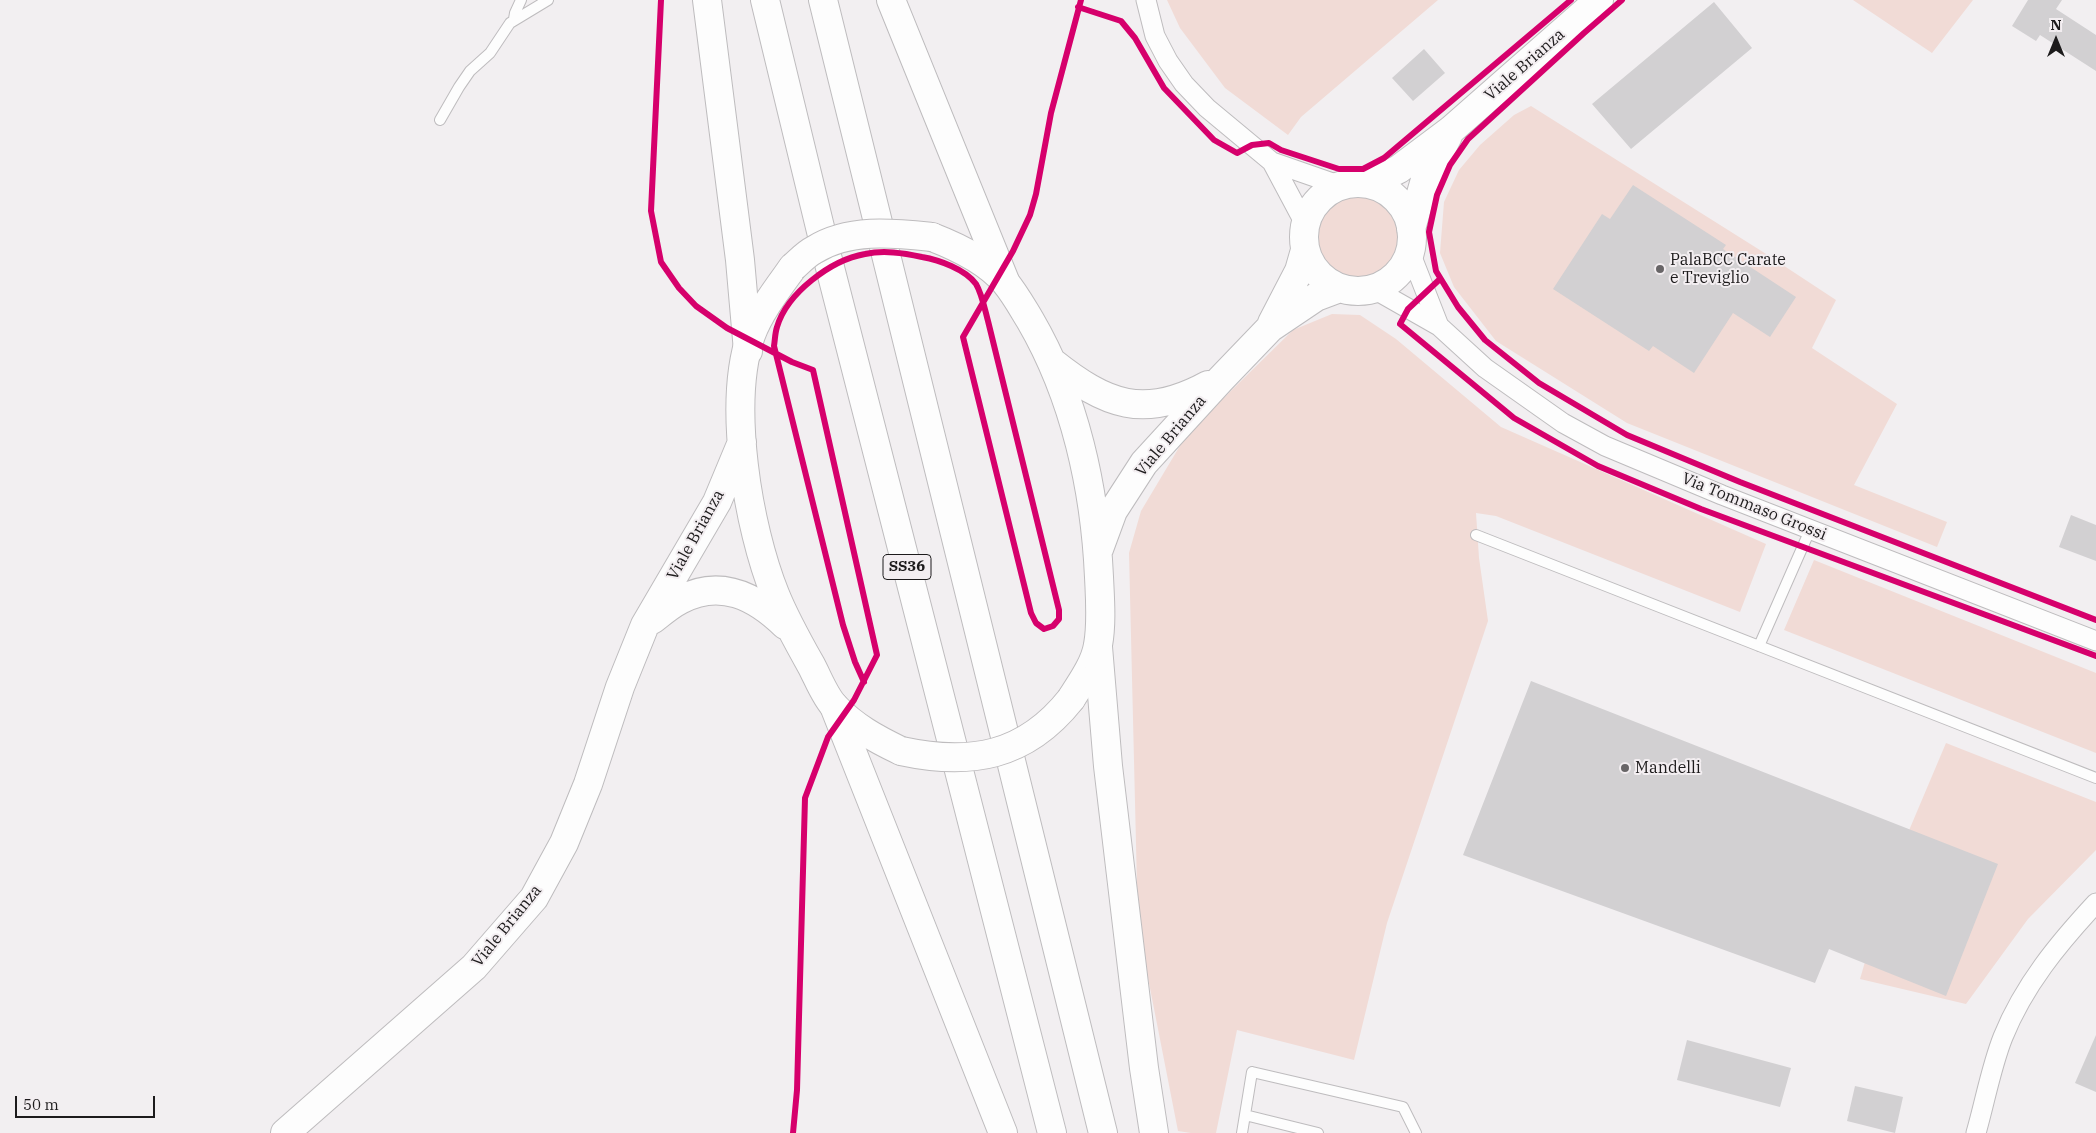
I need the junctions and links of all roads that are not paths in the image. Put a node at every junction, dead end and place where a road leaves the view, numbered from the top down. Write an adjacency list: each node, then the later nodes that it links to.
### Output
1 (521, 0): 9 (lane)
2 (548, 0): 9 (lane)
3 (707, 0): 22 (main road)
4 (765, 0): 41 (main road, SS36)
5 (822, 0): 42 (main road)
6 (891, 0): 17 (main road)
7 (1146, 0): 12 (street)
8 (1599, 0): 11 (main road, Viale Brianza)
9 (514, 19): 10 (lane)
10 (440, 120)
11 (1451, 130): 13 (main road, Viale Brianza); 16 (main road, Viale Brianza)
12 (1272, 162): 14 (street); 15 (street)
13 (1369, 184): 14 (main road); 16 (main road)
14 (1341, 186): 15 (main road)
15 (1305, 237): 18 (main road); 21 (main road, Viale Brianza)
16 (1411, 241): 19 (main road); 20 (street, Via Tommaso Grossi)
17 (1005, 281): 22 (main road, bridge); 23 (main road)
18 (1340, 288): 19 (main road); 21 (main road, Viale Brianza)
19 (1374, 289): 20 (street, Via Tommaso Grossi)
20 (1439, 326): 26 (street, Via Tommaso Grossi)
21 (1270, 328): 24 (main road, Viale Brianza)
22 (748, 351): 25 (main road)
23 (1052, 362): 24 (main road, Viale Brianza); 28 (main road)
24 (1221, 379): 28 (main road, Viale Brianza)
25 (742, 442): 29 (main road, Viale Brianza); 30 (main road)
26 (1810, 530): 31 (street, Via Tommaso Grossi); 32 (lane)
27 (1476, 535): 32 (lane)
28 (1098, 550): 33 (main road)
29 (645, 625): 30 (main road, Viale Brianza); 39 (main road, Viale Brianza)
30 (792, 632): 34 (main road)
31 (2096, 641)
32 (1759, 646): 35 (lane)
33 (1098, 647): 34 (main road, bridge); 38 (main road)
34 (834, 706): 40 (main road)
35 (2096, 778)
36 (2096, 903): 46 (street)
37 (1245, 1115): 43 (lane); 44 (lane); 45 (lane)
38 (1154, 1132)
39 (285, 1133)
40 (1003, 1133)
41 (1052, 1133)
42 (1103, 1133)
43 (1242, 1133)
44 (1318, 1133)
45 (1416, 1133)
46 (1976, 1133)

